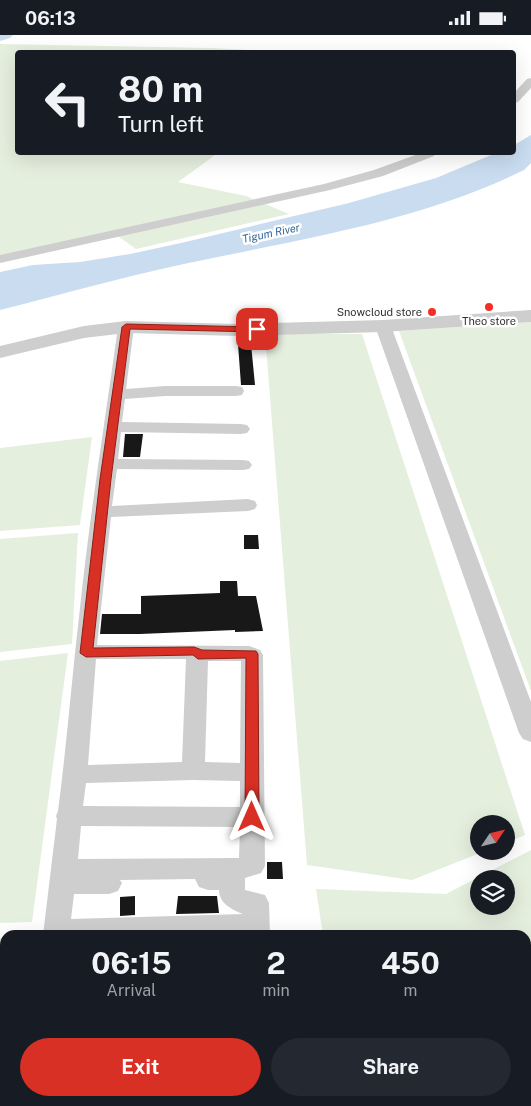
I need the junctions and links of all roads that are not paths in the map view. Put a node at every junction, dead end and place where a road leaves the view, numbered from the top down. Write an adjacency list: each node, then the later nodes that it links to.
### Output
1 (531, 81): 2 (street)
2 (516, 98)
3 (425, 155): 4 (street)
4 (0, 259)
5 (531, 316): 7 (street)
6 (126, 327): 7 (street); 8 (street); 10 (street)
7 (382, 327): 19 (street)
8 (0, 352)
9 (236, 391): 10 (street)
10 (117, 395): 11 (street)
11 (113, 427): 12 (street); 13 (street)
12 (241, 429)
13 (108, 464): 14 (street); 16 (street)
14 (243, 465)
15 (248, 505): 16 (street)
16 (102, 512): 17 (street)
17 (86, 653): 18 (street); 22 (street)
18 (198, 654): 20 (street); 21 (street)
19 (531, 733)
20 (193, 771): 21 (street); 22 (street)
21 (252, 772): 24 (street)
22 (75, 774): 23 (street)
23 (68, 815): 24 (street); 25 (street)
24 (252, 817): 25 (street)
25 (62, 877): 26 (street); 27 (street)
26 (57, 930)
27 (257, 930)

